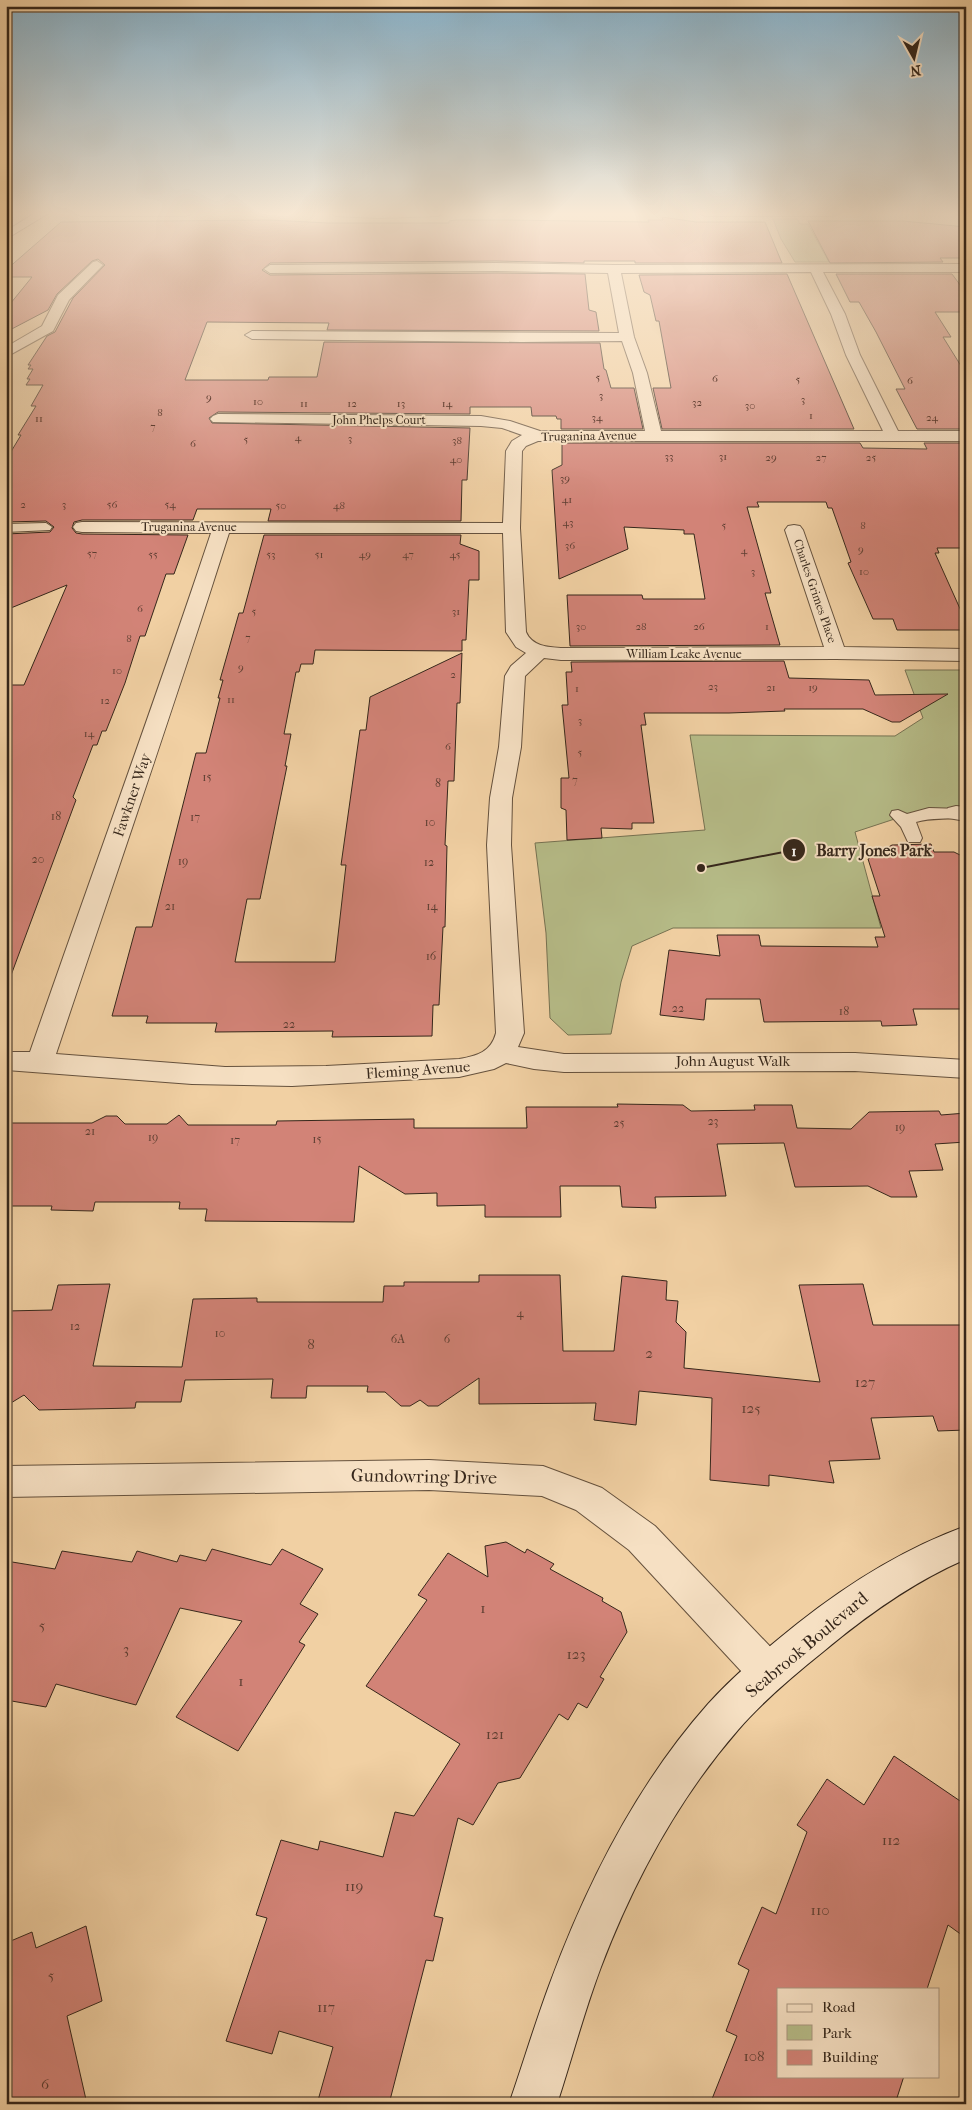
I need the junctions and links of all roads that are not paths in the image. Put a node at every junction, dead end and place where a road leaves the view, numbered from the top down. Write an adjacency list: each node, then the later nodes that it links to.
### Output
1 (56, 311): 6 (street)
2 (622, 311): 5 (street)
3 (837, 311): 10 (street)
4 (252, 336): 5 (street)
5 (627, 337): 8 (street)
6 (6, 353)
7 (218, 419): 9 (street, John Phelps Court)
8 (654, 435): 9 (street, Truganina Avenue); 10 (street, Truganina Avenue)
9 (538, 436): 16 (street, Truganina Avenue)
10 (893, 436): 11 (street, Truganina Avenue)
11 (966, 436)
12 (46, 527): 15 (lane)
13 (82, 527): 14 (street, Truganina Avenue)
14 (222, 527): 16 (street, Truganina Avenue); 25 (street, Fawkner Way)
15 (6, 528)
16 (511, 528): 18 (street, William Leake Avenue)
17 (794, 530): 19 (street, Charles Grimes Place)
18 (540, 652): 19 (street, William Leake Avenue); 23 (street)
19 (836, 653): 20 (street, William Leake Avenue)
20 (966, 655)
21 (961, 814): 22 (lane)
22 (914, 838)
23 (502, 1053): 25 (street, Fleming Avenue); 26 (street, John August Walk)
24 (6, 1061): 25 (street, Fleming Avenue)
25 (40, 1062)
26 (966, 1069)
27 (6, 1482): 29 (street, Gundowring Drive)
28 (966, 1542): 29 (street, Seabrook Boulevard)
29 (768, 1672): 30 (street, Seabrook Boulevard)
30 (551, 2053): 31 (street, Seabrook Boulevard); 32 (street, Seabrook Boulevard)
31 (534, 2104)
32 (542, 2104)

